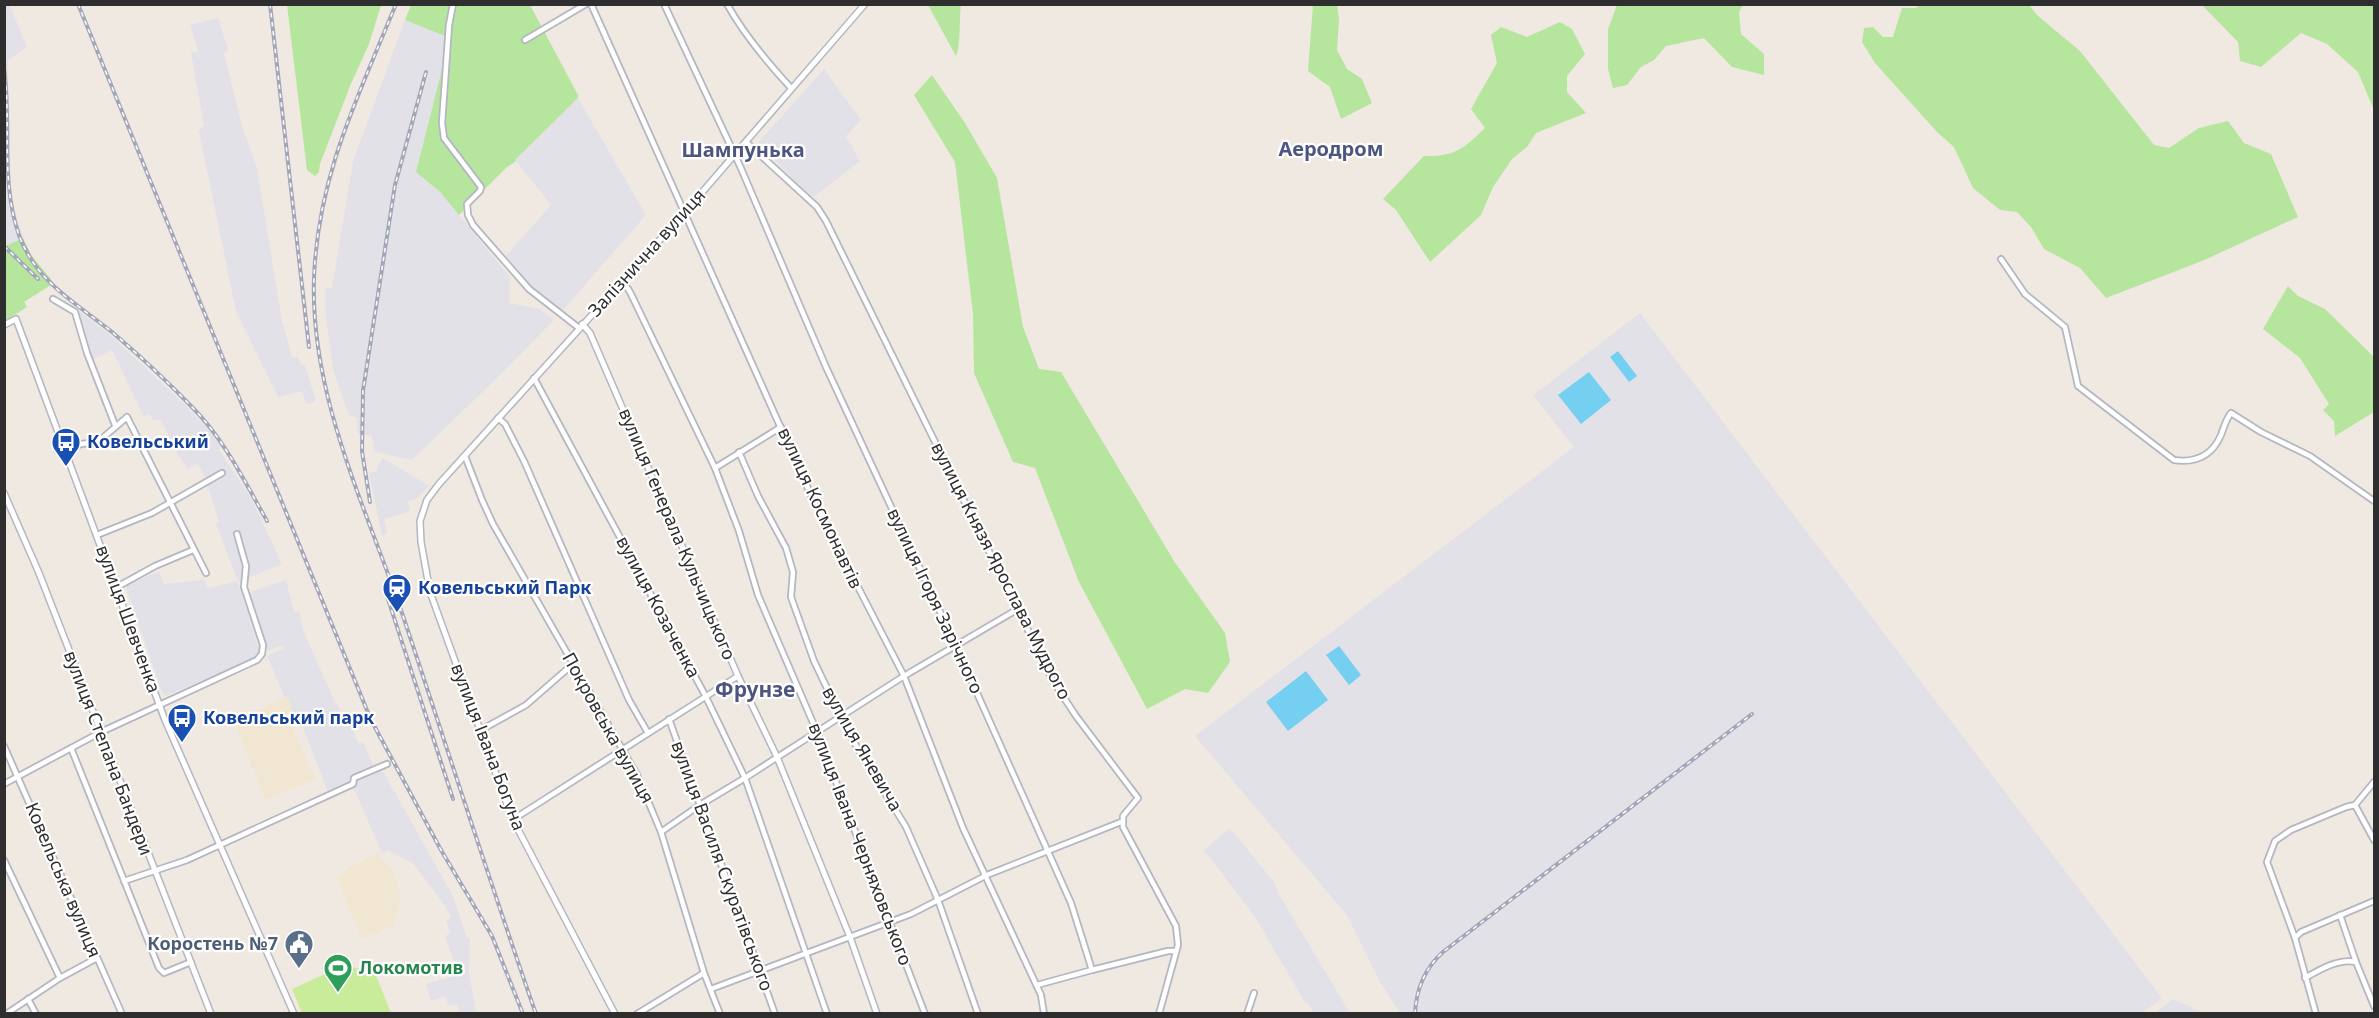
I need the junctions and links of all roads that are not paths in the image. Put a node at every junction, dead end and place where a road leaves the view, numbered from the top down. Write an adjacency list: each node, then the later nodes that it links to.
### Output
1 (453, 4): 16 (street)
2 (586, 4): 7 (street)
3 (591, 4): 11 (street, вулиця Космонавтів)
4 (664, 4): 10 (street, вулиця Ігоря Зарічного)
5 (727, 4): 8 (street)
6 (865, 4): 8 (street, Залізнична вулиця)
7 (525, 40)
8 (791, 88): 9 (street, Залізнична вулиця)
9 (746, 142): 10 (street, Залізнична вулиця); 35 (street, вулиця Князя Ярослава Мудрого)
10 (734, 156): 11 (street, Залізнична вулиця); 36 (street, вулиця Ігоря Зарічного)
11 (686, 212): 13 (street, Залізнична вулиця); 20 (street, вулиця Космонавтів)
12 (2001, 259): 28 (street)
13 (622, 280): 16 (street, Залізнична вулиця); 24 (street, вулиця Івана Черняховського)
14 (53, 299): 19 (street)
15 (4, 325): 21 (street, вулиця Шевченка)
16 (580, 326): 17 (street, Залізнична вулиця); 38 (street, вулиця Генерала Кульчицького)
17 (534, 378): 18 (street, Залізнична вулиця); 40 (street, вулиця Козаченка)
18 (498, 418): 23 (street, Залізнична вулиця); 47 (street, вулиця Василя Скуратівського)
19 (115, 425): 21 (street); 29 (street)
20 (782, 427): 22 (street); 39 (street, вулиця Космонавтів)
21 (65, 451): 31 (street, вулиця Шевченка)
22 (739, 452): 24 (street); 42 (street, вулиця Яневича)
23 (465, 456): 27 (street, Залізнична вулиця); 37 (street, Покровська вулиця)
24 (715, 468): 46 (street, вулиця Івана Черняховського)
25 (222, 472): 29 (street)
26 (4, 493): 45 (street, вулиця Степана Бандери)
27 (427, 501): 44 (street, вулиця Івана Богуна)
28 (2374, 501)
29 (170, 502): 31 (street); 32 (street)
30 (237, 534): 41 (street)
31 (97, 535): 34 (street, вулиця Шевченка)
32 (193, 550): 33 (street); 34 (street)
33 (206, 573)
34 (117, 587): 41 (street, вулиця Шевченка)
35 (1018, 609): 36 (street); 60 (street, вулиця Князя Ярослава Мудрого)
36 (955, 644): 39 (street); 64 (street, вулиця Ігоря Зарічного)
37 (573, 664): 44 (street); 50 (street, Покровська вулиця)
38 (738, 676): 40 (street); 51 (street, вулиця Генерала Кульчицького)
39 (904, 676): 42 (street); 67 (street, вулиця Космонавтів)
40 (705, 695): 43 (street); 54 (street, вулиця Козаченка)
41 (159, 704): 45 (street); 63 (street, вулиця Шевченка)
42 (841, 717): 46 (street); 69 (street, вулиця Яневича)
43 (669, 719): 47 (street); 57 (street, вулиця Василя Скуратівського)
44 (479, 731): 59 (street, вулиця Івана Богуна)
45 (101, 732): 49 (street); 66 (street, вулиця Степана Бандери)
46 (817, 732): 51 (street); 72 (street, вулиця Івана Черняховського)
47 (648, 733): 50 (street)
48 (4, 746): 53 (street, Ковельська вулиця)
49 (71, 748): 53 (street); 68 (street)
50 (622, 750): 59 (street); 61 (street, Покровська вулиця)
51 (777, 757): 54 (street); 73 (street, вулиця Генерала Кульчицького)
52 (387, 764): 63 (street)
53 (19, 777): 56 (street); 77 (street, Ковельська вулиця)
54 (745, 778): 57 (street); 76 (street, вулиця Козаченка)
55 (2374, 782): 58 (street)
56 (4, 784)
57 (700, 805): 61 (street); 81 (street, вулиця Василя Скуратівського)
58 (2355, 805): 62 (street); 74 (street)
59 (512, 818): 95 (street, вулиця Івана Богуна)
60 (1121, 822): 64 (street); 75 (street)
61 (661, 832): 82 (street, Покровська вулиця)
62 (2374, 840)
63 (219, 845): 66 (street); 94 (street, вулиця Шевченка)
64 (1047, 851): 67 (street); 80 (street, вулиця Ігоря Зарічного)
65 (4, 860): 83 (street)
66 (153, 870): 68 (street); 78 (street, вулиця Степана Бандери)
67 (987, 875): 69 (street); 85 (street, вулиця Космонавтів)
68 (124, 881): 78 (street)
69 (939, 900): 72 (street); 102 (street, вулиця Яневича)
70 (2374, 901): 71 (street)
71 (2340, 915): 74 (street); 79 (street)
72 (891, 921): 73 (street); 101 (street, вулиця Івана Черняховського)
73 (850, 937): 76 (street); 100 (street, вулиця Генерала Кульчицького)
74 (2295, 938): 84 (street)
75 (1176, 951): 80 (street); 104 (street)
76 (806, 953): 81 (street); 99 (street, вулиця Козаченка)
77 (97, 958): 83 (street); 92 (street, Ковельська вулиця)
78 (191, 962): 93 (street, вулиця Степана Бандери)
79 (2356, 963): 84 (street); 89 (street)
80 (1092, 970): 85 (street)
81 (760, 971): 86 (street); 98 (street, вулиця Василя Скуратівського)
82 (704, 973): 86 (street, Покровська вулиця); 96 (street)
83 (60, 978): 88 (street)
84 (2305, 978): 106 (street)
85 (1037, 985): 103 (street, вулиця Космонавтів)
86 (711, 989): 97 (street, Покровська вулиця)
87 (1254, 993): 105 (street)
88 (28, 999): 90 (street); 91 (street)
89 (2374, 1005)
90 (6, 1014)
91 (36, 1014)
92 (122, 1014)
93 (211, 1014)
94 (294, 1014)
95 (615, 1014)
96 (637, 1014)
97 (720, 1014)
98 (775, 1014)
99 (827, 1014)
100 (878, 1014)
101 (926, 1014)
102 (978, 1014)
103 (1044, 1014)
104 (1159, 1014)
105 (1247, 1014)
106 (2316, 1014)

